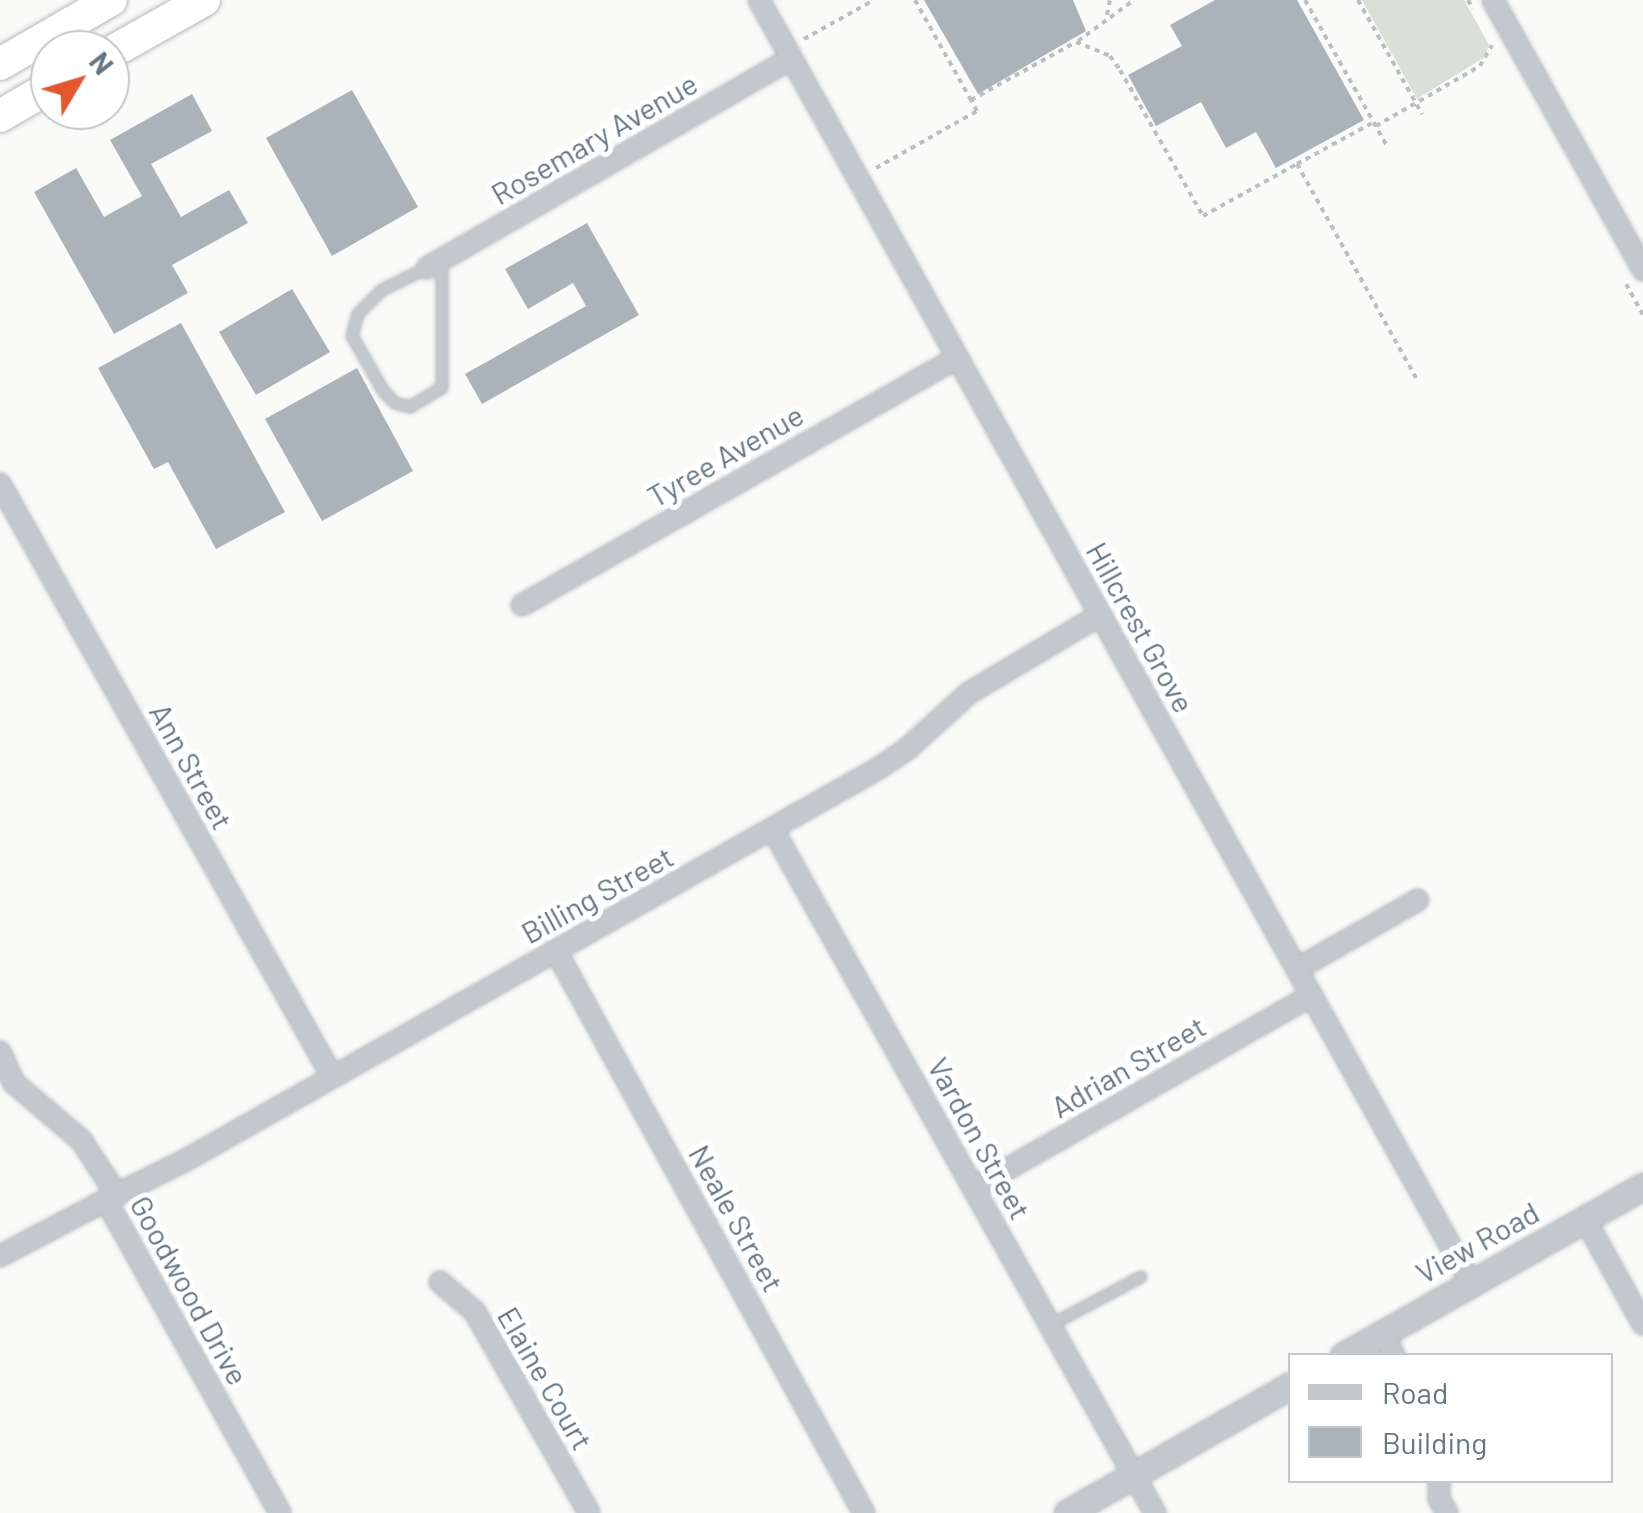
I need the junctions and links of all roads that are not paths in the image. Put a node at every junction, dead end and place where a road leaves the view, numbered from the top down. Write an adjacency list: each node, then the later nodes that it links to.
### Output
1 (111, 0): 7 (highway)
2 (204, 0): 5 (highway)
3 (758, 0): 6 (street, Hillcrest Grove)
4 (1493, 0): 11 (street)
5 (130, 42)
6 (791, 59): 10 (street, Rosemary Avenue); 12 (street, Hillcrest Grove)
7 (0, 64)
8 (30, 99): 9 (highway)
9 (0, 116)
10 (434, 264): 10 (lane)
11 (1643, 270)
12 (957, 358): 14 (street, Tyree Avenue); 15 (street, Hillcrest Grove)
13 (0, 484): 22 (street, Ann Street)
14 (522, 605)
15 (1100, 615): 16 (street, Billing Street); 19 (street, Hillcrest Grove)
16 (773, 830): 18 (street, Billing Street); 24 (street, Vardon Street)
17 (1418, 900): 19 (street)
18 (556, 951): 22 (street, Billing Street); 40 (street, Neale Street)
19 (1296, 968): 20 (street, Hillcrest Grove)
20 (1312, 996): 24 (street, Adrian Street); 30 (street, Hillcrest Grove)
21 (0, 1052): 25 (street)
22 (332, 1076): 25 (street, Billing Street)
23 (1643, 1186): 26 (street, View Road)
24 (974, 1188): 32 (street, Vardon Street)
25 (112, 1197): 27 (street, Goodwood Drive); 38 (street, Goodwood Drive)
26 (1586, 1219): 30 (street, View Road); 31 (street)
27 (0, 1256)
28 (1140, 1277): 32 (lane)
29 (440, 1282): 39 (street, Elaine Court)
30 (1471, 1282): 33 (street, View Road)
31 (1643, 1324)
32 (1050, 1325): 36 (street, Vardon Street)
33 (1389, 1344): 34 (street, View Road)
34 (1354, 1353)
35 (1288, 1387): 36 (street)
36 (1134, 1476): 41 (street); 42 (street, Vardon Street)
37 (1439, 1483): 43 (street)
38 (280, 1513)
39 (589, 1513)
40 (864, 1513)
41 (1068, 1513)
42 (1155, 1513)
43 (1447, 1513)

